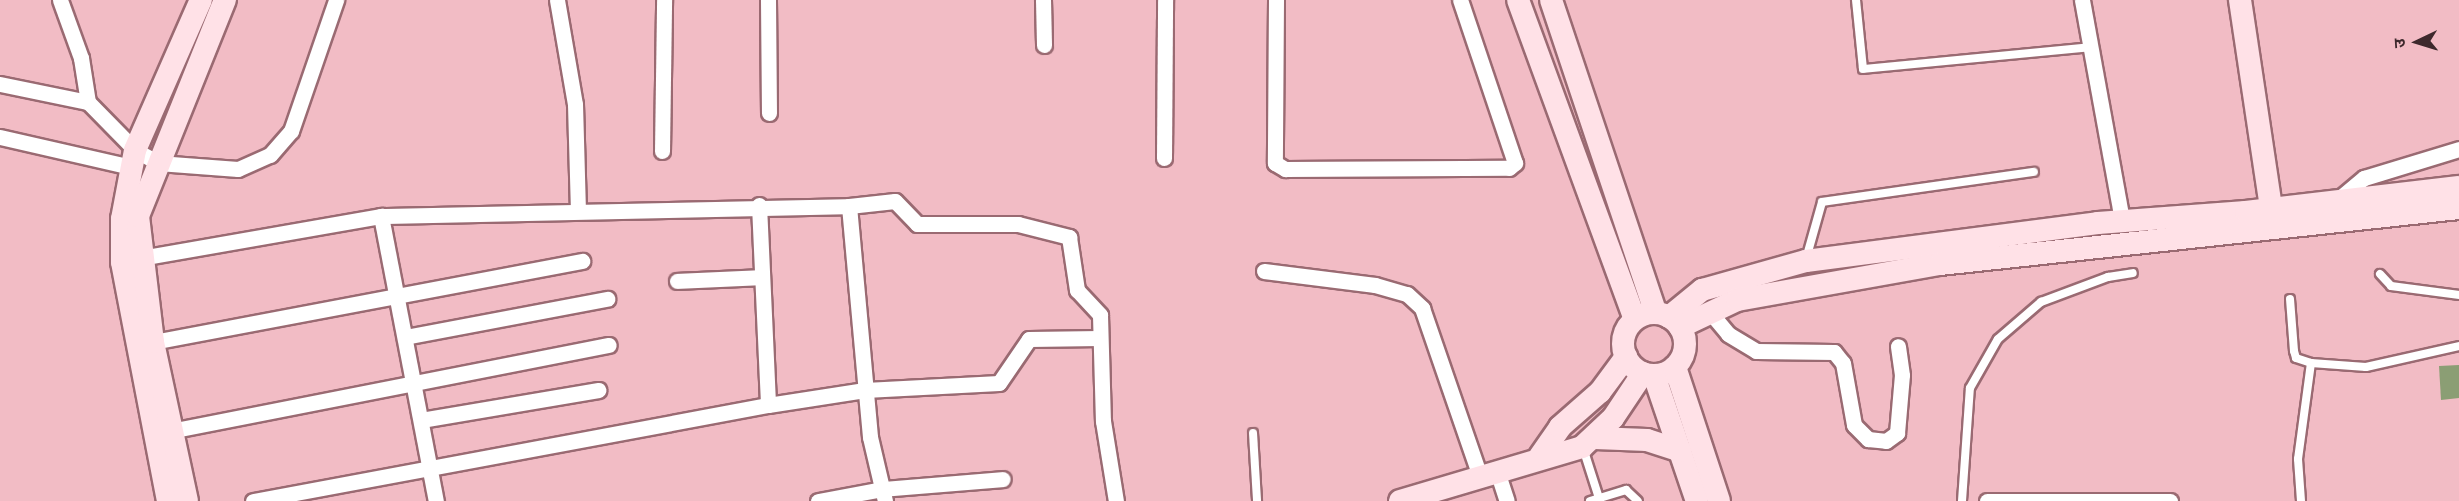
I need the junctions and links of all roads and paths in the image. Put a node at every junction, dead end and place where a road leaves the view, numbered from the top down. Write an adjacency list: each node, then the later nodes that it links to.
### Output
1 (60, 0): 20 (street)
2 (201, 0): 26 (main road)
3 (225, 0): 27 (main road)
4 (336, 0): 27 (street)
5 (557, 0): 35 (street)
6 (664, 0): 24 (street)
7 (768, 0): 21 (street)
8 (1043, 0): 17 (street)
9 (1165, 0): 25 (street)
10 (1276, 0): 11 (street)
11 (1460, 0)
12 (1518, 0): 52 (main road)
13 (1856, 0): 18 (lane)
14 (2082, 0): 18 (street)
15 (2240, 0): 33 (main road)
16 (1555, 1): 52 (main road)
17 (1044, 45)
18 (2091, 47): 37 (street)
19 (0, 84): 20 (street)
20 (88, 102): 26 (street)
21 (769, 113)
22 (0, 137): 26 (street)
23 (2459, 148): 30 (street)
24 (662, 151)
25 (1164, 158)
26 (133, 159): 27 (street); 79 (main road)
27 (158, 163): 39 (main road)
28 (2034, 172): 41 (lane)
29 (2459, 187): 30 (main road)
30 (2341, 197): 33 (main road)
31 (759, 205): 32 (street); 35 (street); 45 (street)
32 (849, 206): 54 (street); 64 (street)
33 (2271, 207): 37 (main road); 38 (street)
34 (2459, 208): 38 (main road)
35 (578, 209): 36 (street)
36 (381, 216): 39 (street); 47 (street)
37 (2122, 220): 41 (main road)
38 (2272, 231): 51 (main road)
39 (140, 258): 55 (main road)
40 (582, 261): 47 (street)
41 (1806, 261): 52 (main road)
42 (1264, 271): 73 (street)
43 (2133, 273): 91 (lane)
44 (2380, 274): 48 (lane)
45 (762, 277): 46 (street); 65 (street)
46 (677, 281)
47 (396, 294): 53 (street); 55 (street)
48 (2459, 295)
49 (608, 299): 53 (street)
50 (2290, 299): 60 (lane)
51 (1709, 311): 52 (main road); 57 (street)
52 (1660, 319): 59 (main road); 61 (main road)
53 (405, 337): 62 (street)
54 (1100, 338): 64 (street); 84 (street)
55 (153, 342): 67 (main road)
56 (609, 345): 62 (street)
57 (1898, 346)
58 (2459, 346): 60 (lane)
59 (1626, 357): 61 (main road); 71 (main road)
60 (2311, 363): 94 (lane)
61 (1657, 372): 69 (main road); 70 (main road); 90 (main road)
62 (413, 381): 66 (street); 67 (street)
63 (598, 390): 66 (street)
64 (866, 390): 65 (street); 75 (street)
65 (768, 405): 72 (street)
66 (421, 420): 72 (street)
67 (170, 431): 80 (main road)
68 (1253, 433): 85 (lane)
69 (1589, 442): 70 (main road); 71 (main road); 76 (lane)
70 (1680, 451): 89 (main road)
71 (1540, 456): 73 (main road)
72 (429, 466): 81 (street); 82 (street)
73 (1490, 476): 77 (main road); 86 (street)
74 (1003, 479): 75 (street)
75 (883, 495): 83 (street)
76 (1599, 498): 87 (lane); 88 (lane)
77 (1403, 500)
78 (2111, 500): 92 (street); 93 (street)
79 (168, 501)
80 (187, 501)
81 (254, 501)
82 (436, 501)
83 (818, 501)
84 (1116, 501)
85 (1257, 501)
86 (1507, 501)
87 (1590, 501)
88 (1638, 501)
89 (1697, 501)
90 (1719, 501)
91 (1962, 501)
92 (1987, 501)
93 (2170, 501)
94 (2301, 501)

